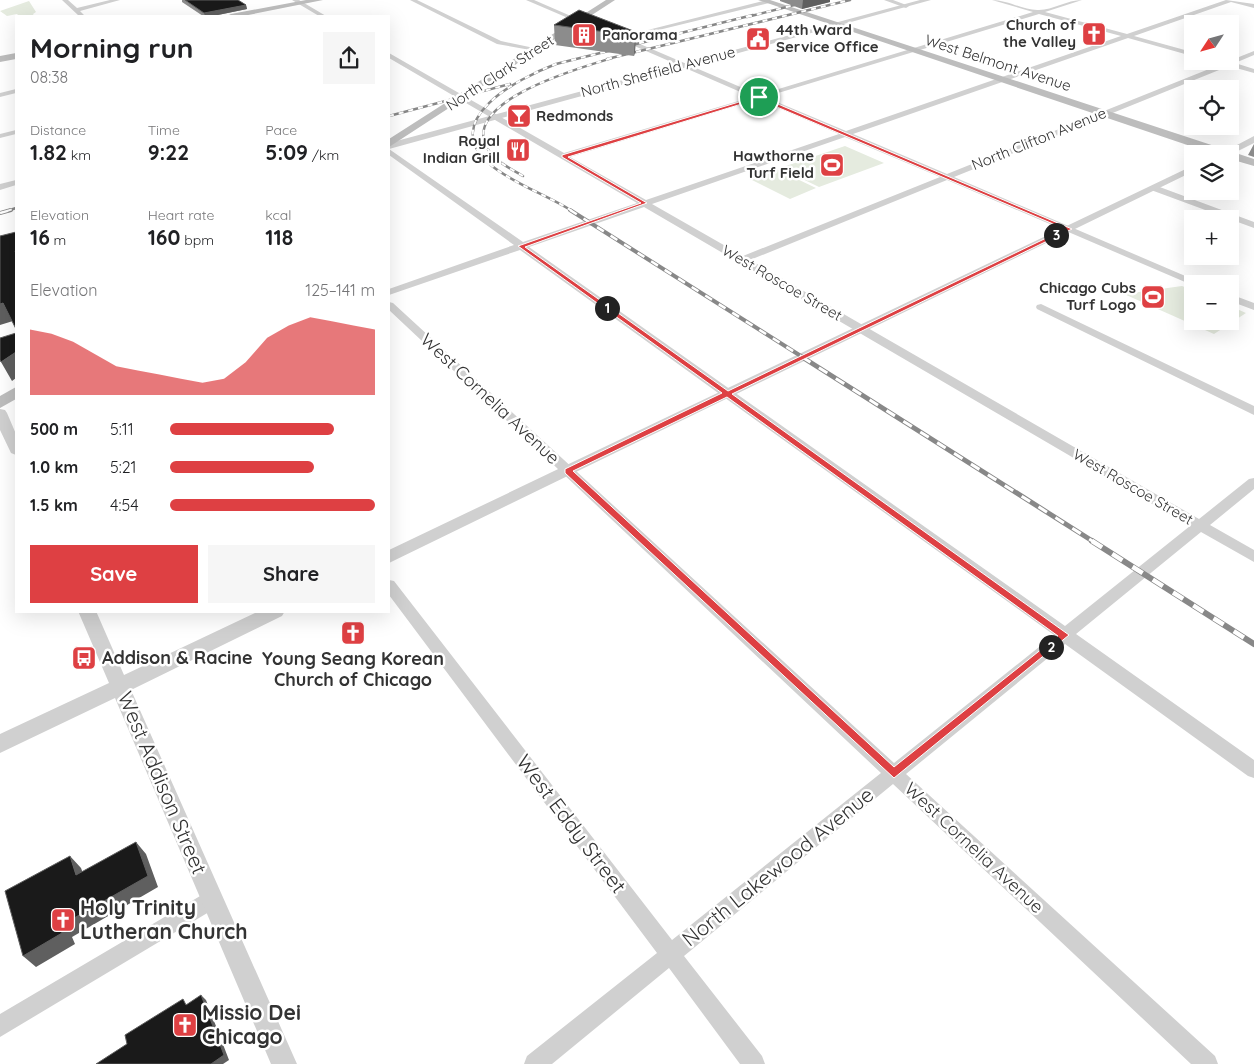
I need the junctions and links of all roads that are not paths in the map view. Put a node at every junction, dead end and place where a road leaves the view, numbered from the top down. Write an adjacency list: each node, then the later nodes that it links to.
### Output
1 (65, 0): 16 (street)
2 (116, 0): 16 (street)
3 (319, 0): 13 (main road)
4 (412, 0): 27 (street)
5 (611, 0): 21 (main road, North Clark Street)
6 (887, 0): 14 (street)
7 (928, 0): 14 (street, North Sheffield Avenue)
8 (996, 0): 17 (street)
9 (1079, 0): 17 (street)
10 (1231, 0): 15 (street); 25 (street)
11 (533, 1): 21 (street)
12 (764, 1): 22 (main road, West Belmont Avenue); 26 (street)
13 (298, 2): 19 (main road); 20 (street)
14 (906, 6): 22 (street, North Sheffield Avenue)
15 (1254, 6)
16 (76, 10): 18 (street)
17 (1040, 12): 25 (street); 28 (street)
18 (82, 15)
19 (236, 15)
20 (321, 15)
21 (579, 21): 23 (street); 27 (main road, North Clark Street)
22 (836, 25): 28 (main road, West Belmont Avenue); 35 (street, North Sheffield Avenue)
23 (594, 27)
24 (610, 34): 26 (street)
25 (1128, 36): 29 (street); 39 (street)
26 (619, 38): 35 (street)
27 (536, 49): 43 (main road, North Clark Street)
28 (913, 50): 39 (main road, West Belmont Avenue); 42 (street)
29 (1184, 52)
30 (1254, 53): 34 (street, North Clifton Avenue)
31 (390, 55): 43 (street, West Roscoe Street)
32 (15, 56): 33 (main road)
33 (0, 59)
34 (1239, 59)
35 (684, 66): 42 (street); 45 (street, North Sheffield Avenue)
36 (1239, 67): 38 (street)
37 (1213, 70): 44 (street, North Clifton Avenue)
38 (1254, 71)
39 (1003, 80): 44 (main road, West Belmont Avenue); 47 (street)
40 (15, 91): 41 (street)
41 (0, 94)
42 (759, 97): 47 (street); 55 (street)
43 (463, 98): 45 (street, West Roscoe Street); 50 (main road, North Clark Street)
44 (1104, 114): 52 (main road, West Belmont Avenue); 59 (street, North Clifton Avenue)
45 (495, 116): 51 (street, North Sheffield Avenue); 55 (street, West Roscoe Street)
46 (15, 132): 48 (street)
47 (846, 134): 59 (street); 63 (street)
48 (0, 136)
49 (1254, 140): 53 (street)
50 (390, 144)
51 (390, 145)
52 (1198, 145)
53 (1239, 147)
54 (390, 152): 66 (street)
55 (564, 156): 63 (street, West Roscoe Street)
56 (1239, 159): 57 (main road)
57 (1254, 163)
58 (1184, 173): 62 (street)
59 (946, 177): 65 (street); 67 (street, North Clifton Avenue)
60 (15, 183): 61 (street)
61 (0, 187)
62 (1154, 188): 64 (street); 65 (street)
63 (645, 203): 66 (street); 67 (street, West Roscoe Street)
64 (1254, 225)
65 (1069, 229): 68 (street); 74 (street)
66 (521, 246): 69 (street); 76 (street)
67 (741, 260): 74 (street, West Roscoe Street)
68 (1184, 278)
69 (390, 292)
70 (1239, 301): 73 (street)
71 (390, 306): 81 (street, West Cornelia Avenue)
72 (1041, 307): 78 (street)
73 (1254, 307)
74 (861, 329): 76 (street); 83 (street, West Roscoe Street)
75 (15, 393): 77 (main road)
76 (727, 394): 81 (street); 89 (street)
77 (0, 403)
78 (1254, 411)
79 (0, 413): 80 (street)
80 (15, 448)
81 (567, 471): 84 (street); 93 (street, West Cornelia Avenue)
82 (1254, 482): 83 (street, North Lakewood Avenue)
83 (1200, 526): 85 (street, West Roscoe Street); 89 (street, North Lakewood Avenue)
84 (390, 557)
85 (1254, 558)
86 (390, 586): 95 (street, West Eddy Street)
87 (88, 613): 90 (street, West Addison Street)
88 (272, 613): 90 (street)
89 (1065, 635): 92 (street); 93 (street, North Lakewood Avenue)
90 (120, 686): 91 (street); 94 (street, West Addison Street)
91 (0, 744)
92 (1254, 770)
93 (894, 774): 95 (street, North Lakewood Avenue); 100 (street, West Cornelia Avenue)
94 (212, 899): 96 (street); 97 (street, West Addison Street)
95 (670, 954): 98 (street, North Lakewood Avenue); 99 (street, West Eddy Street)
96 (0, 1026)
97 (284, 1064)
98 (535, 1064)
99 (754, 1064)
100 (1207, 1064)

